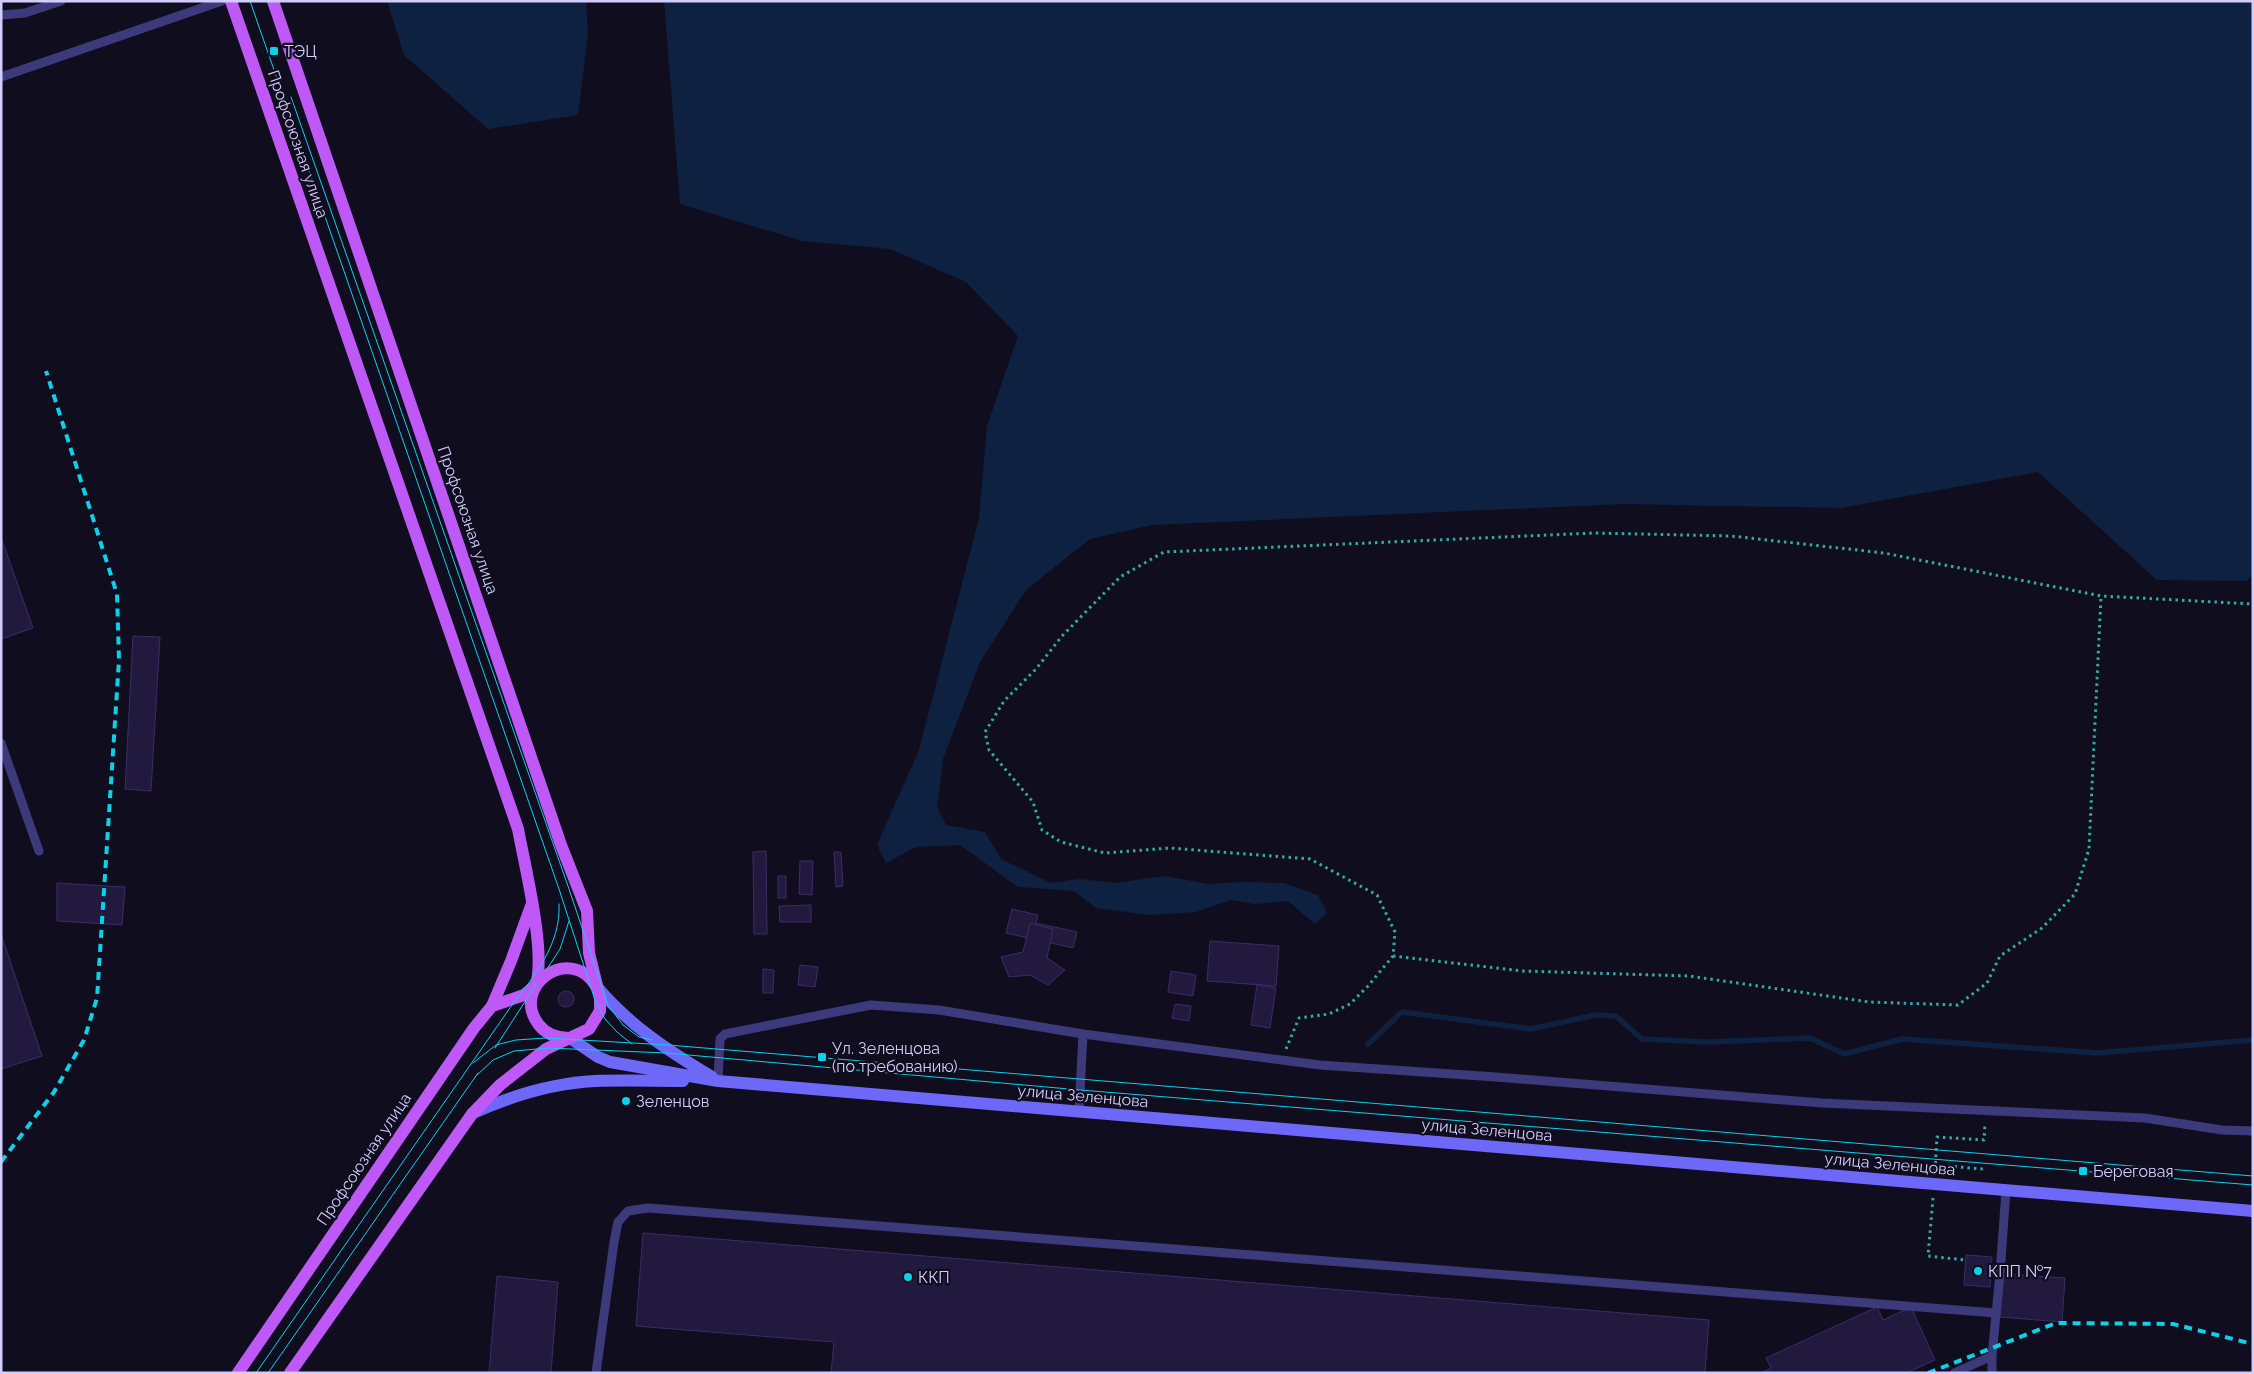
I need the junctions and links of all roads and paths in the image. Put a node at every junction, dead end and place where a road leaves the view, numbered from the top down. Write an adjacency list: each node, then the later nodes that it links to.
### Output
1 (61, 1): 5 (lane)
2 (222, 1): 6 (lane)
3 (232, 1): 11 (main road, Профсоюзная улица)
4 (273, 1): 14 (main road, Профсоюзная улица)
5 (1, 15)
6 (1, 77)
7 (2101, 596): 8 (path); 12 (path); 12 (path)
8 (2253, 604)
9 (1, 743): 10 (lane)
10 (39, 851)
11 (532, 904): 13 (main road, Профсоюзная улица); 15 (main road)
12 (1393, 956): 18 (path)
13 (537, 985): 14 (main road); 15 (main road); 17 (main road)
14 (596, 986): 17 (main road, Профсоюзная улица); 19 (main road, улица Зеленцова)
15 (492, 1006): 33 (main road, Профсоюзная улица)
16 (1083, 1034): 18 (lane); 19 (lane); 20 (lane)
17 (567, 1038): 19 (main road, улица Зеленцова); 21 (main road, Профсоюзная улица)
18 (1281, 1062): 22 (lane)
19 (718, 1081): 20 (main road, улица Зеленцова); 21 (main road)
20 (1079, 1112): 27 (main road, улица Зеленцова)
21 (472, 1114): 34 (main road, Профсоюзная улица)
22 (2253, 1131)
23 (1937, 1137): 24 (path)
24 (1984, 1140)
25 (1935, 1165): 26 (path)
26 (1983, 1169)
27 (2006, 1190): 28 (main road, улица Зеленцова); 31 (lane)
28 (2253, 1211)
29 (1928, 1256): 30 (path)
30 (1965, 1260)
31 (1996, 1313): 32 (lane); 35 (lane)
32 (1992, 1356): 36 (lane); 37 (lane)
33 (240, 1370)
34 (290, 1373)
35 (596, 1373)
36 (1954, 1373)
37 (1992, 1373)

